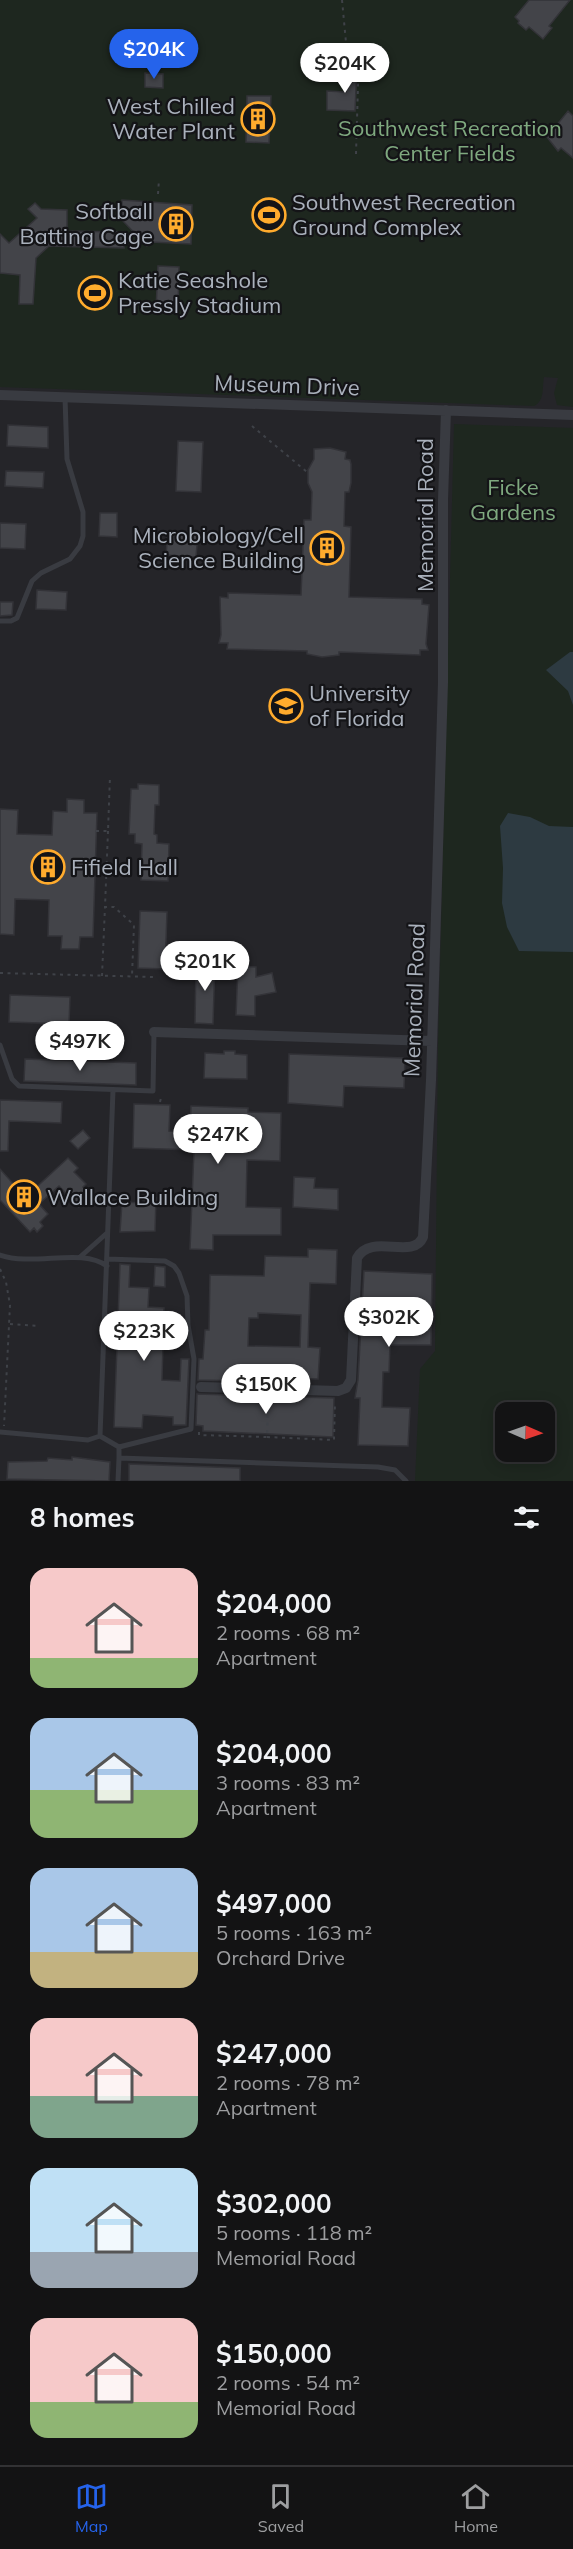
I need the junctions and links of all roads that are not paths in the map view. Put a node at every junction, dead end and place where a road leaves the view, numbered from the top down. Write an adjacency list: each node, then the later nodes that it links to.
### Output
1 (0, 395): 2 (street, Museum Drive)
2 (65, 397): 3 (street, Museum Drive); 5 (lane)
3 (446, 410): 4 (street, Museum Drive); 7 (street, Memorial Road)
4 (573, 415)
5 (0, 621)
6 (154, 1032): 7 (street); 9 (lane)
7 (432, 1041): 15 (street, Memorial Road)
8 (0, 1045): 9 (lane)
9 (113, 1090): 10 (lane)
10 (108, 1232): 12 (lane); 13 (lane)
11 (0, 1255): 12 (lane)
12 (80, 1257): 14 (lane)
13 (107, 1259): 14 (lane); 18 (lane)
14 (106, 1266): 17 (lane)
15 (201, 1387)
16 (0, 1432): 17 (lane)
17 (100, 1436): 18 (lane)
18 (119, 1447): 19 (lane)
19 (119, 1458): 20 (lane); 21 (lane)
20 (118, 1481)
21 (406, 1481)

